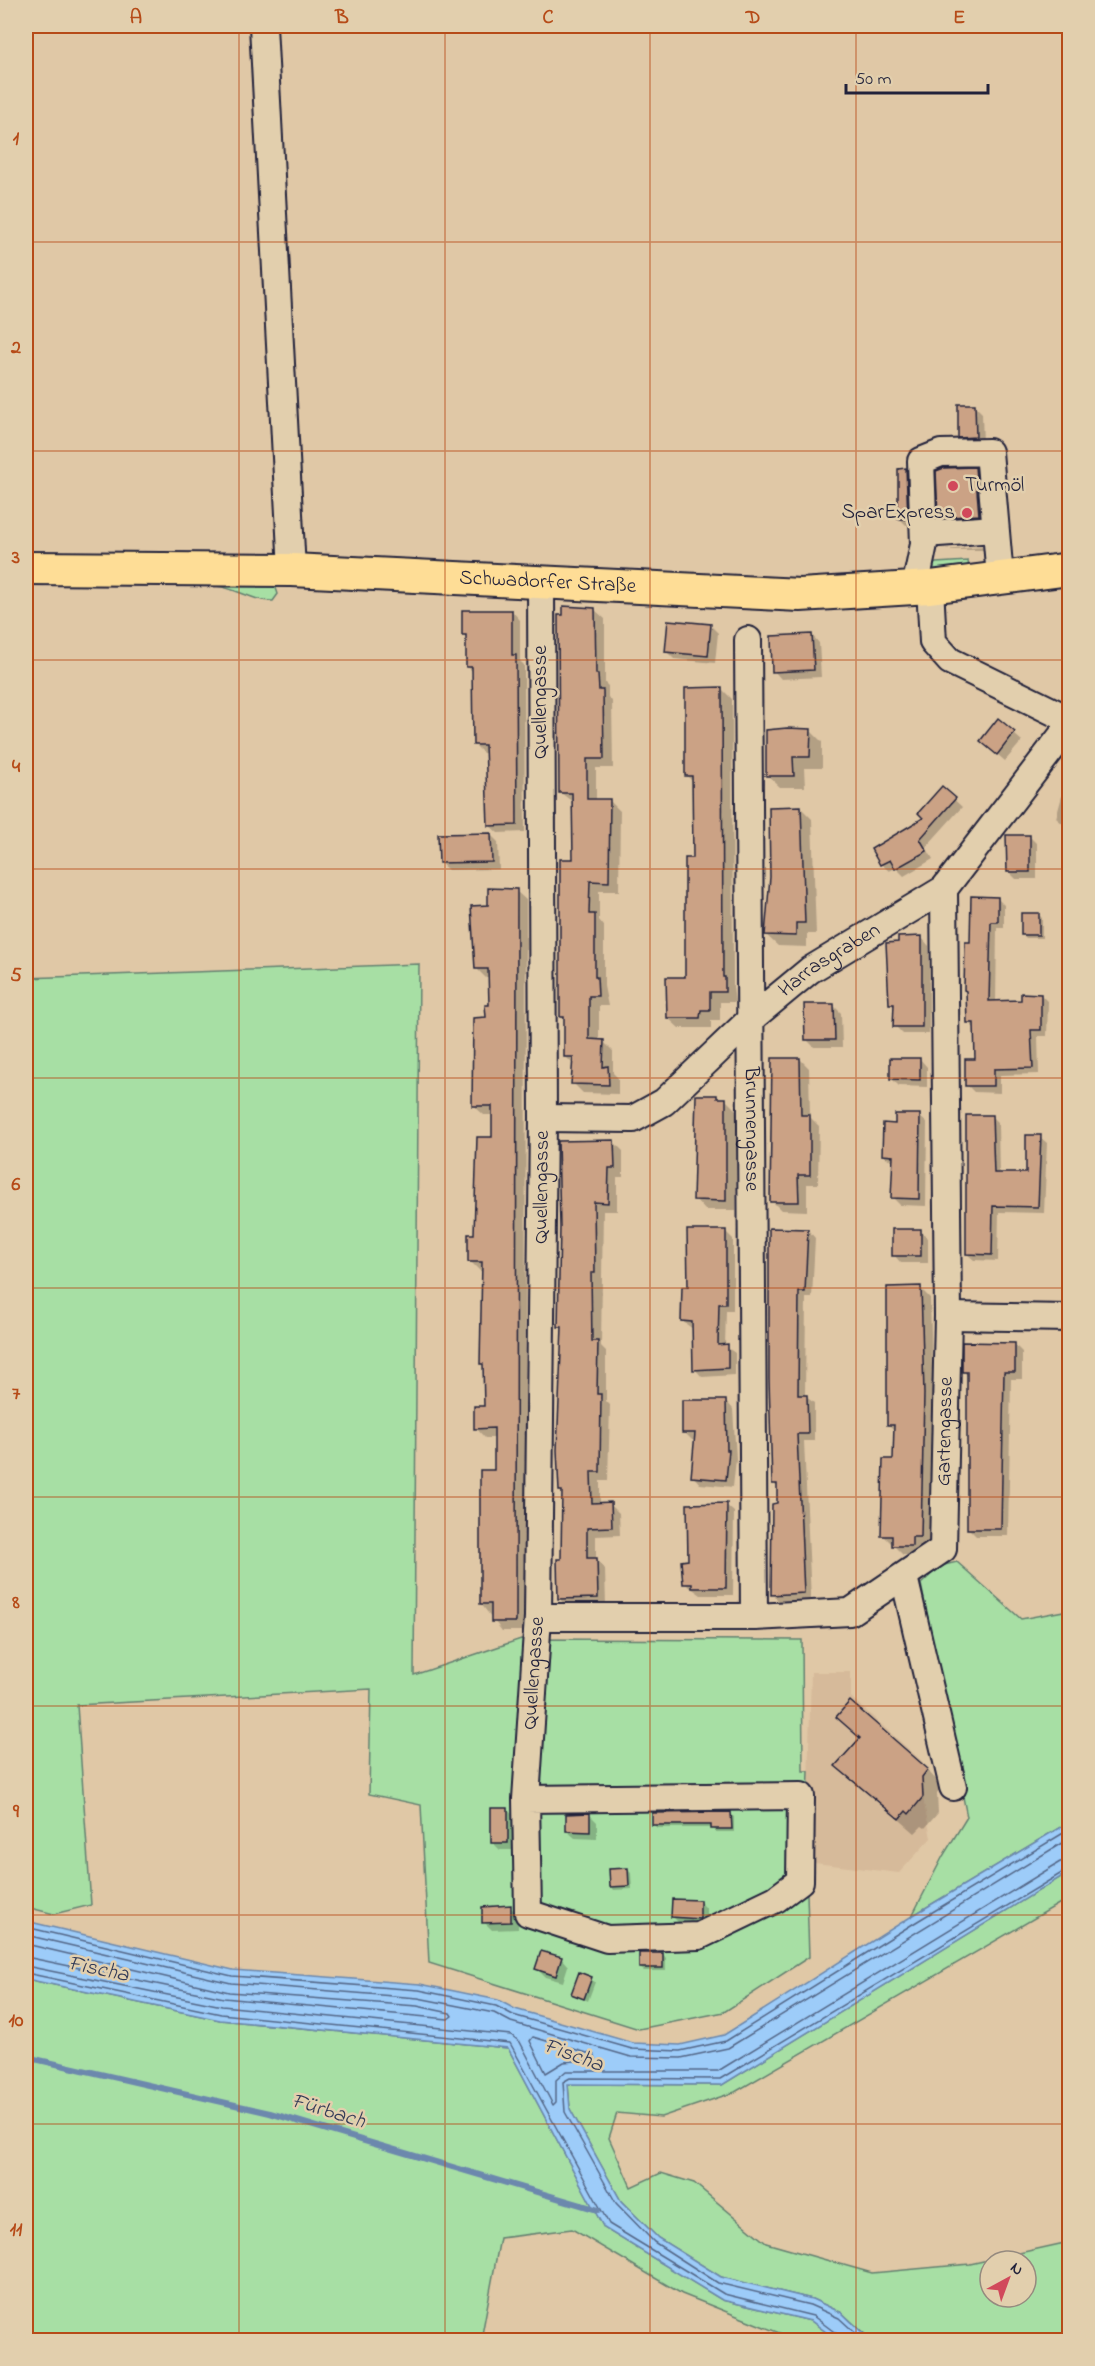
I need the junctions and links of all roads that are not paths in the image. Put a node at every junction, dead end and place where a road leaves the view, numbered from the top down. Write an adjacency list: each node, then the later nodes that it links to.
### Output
1 (263, 26): 6 (street)
2 (995, 529): 3 (street); 3 (street); 7 (street)
3 (924, 534): 9 (street)
4 (26, 568): 6 (main road, Schwadorfer Straße)
5 (1070, 569): 7 (main road, Schwadorfer Straße)
6 (292, 570): 8 (main road, Schwadorfer Straße)
7 (1000, 577): 9 (main road, Schwadorfer Straße)
8 (541, 583): 9 (main road, Schwadorfer Straße); 15 (street, Quellengasse)
9 (922, 587): 11 (street)
10 (748, 640): 14 (street, Brunnengasse)
11 (1070, 720)
12 (1070, 725): 13 (street, Harrasgraben)
13 (945, 889): 14 (street, Harrasgraben); 16 (street, Gartengasse)
14 (752, 1018): 15 (street, Harrasgraben); 20 (street, Brunnengasse)
15 (543, 1118): 19 (street, Quellengasse)
16 (948, 1316): 17 (street); 18 (street, Gartengasse)
17 (1070, 1318)
18 (904, 1577): 20 (street, Gartengasse); 21 (street)
19 (538, 1617): 20 (street, Gartengasse); 22 (street, Quellengasse)
20 (754, 1617)
21 (953, 1787)
22 (526, 1795): 22 (street, Quellengasse)

